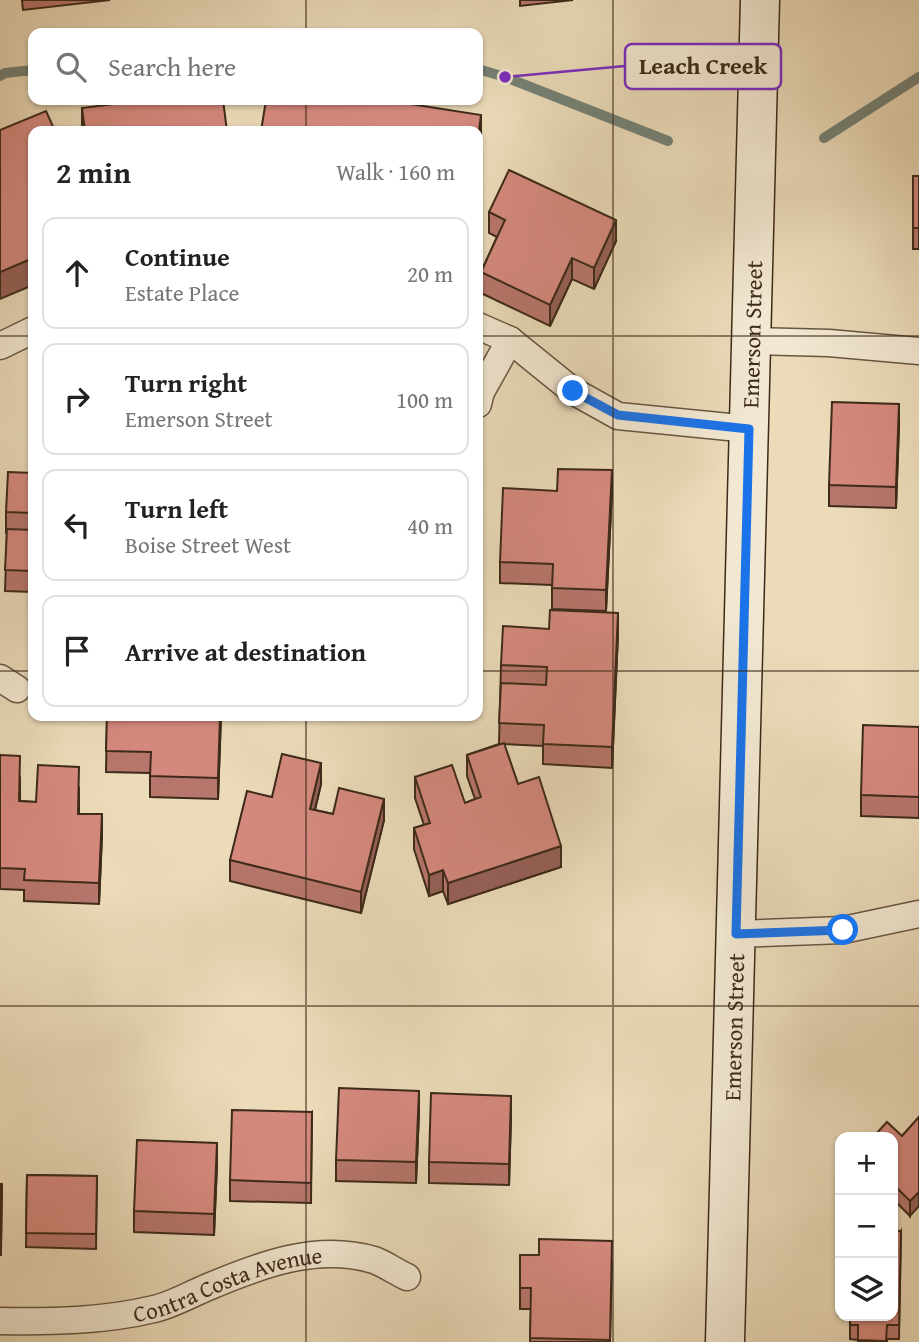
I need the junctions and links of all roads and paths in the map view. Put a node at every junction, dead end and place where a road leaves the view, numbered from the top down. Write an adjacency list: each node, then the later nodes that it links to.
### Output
1 (760, 0): 5 (main road, Emerson Street)
2 (483, 328): 4 (street)
3 (28, 332): 6 (street)
4 (510, 340): 8 (street); 9 (street)
5 (751, 341): 7 (street); 9 (main road, Emerson Street)
6 (0, 346)
7 (919, 351)
8 (483, 389)
9 (749, 429): 11 (main road, Emerson Street)
10 (919, 914): 11 (street)
11 (736, 934): 14 (main road, Emerson Street)
12 (407, 1277): 13 (street, Contra Costa Avenue)
13 (0, 1321)
14 (725, 1342)

